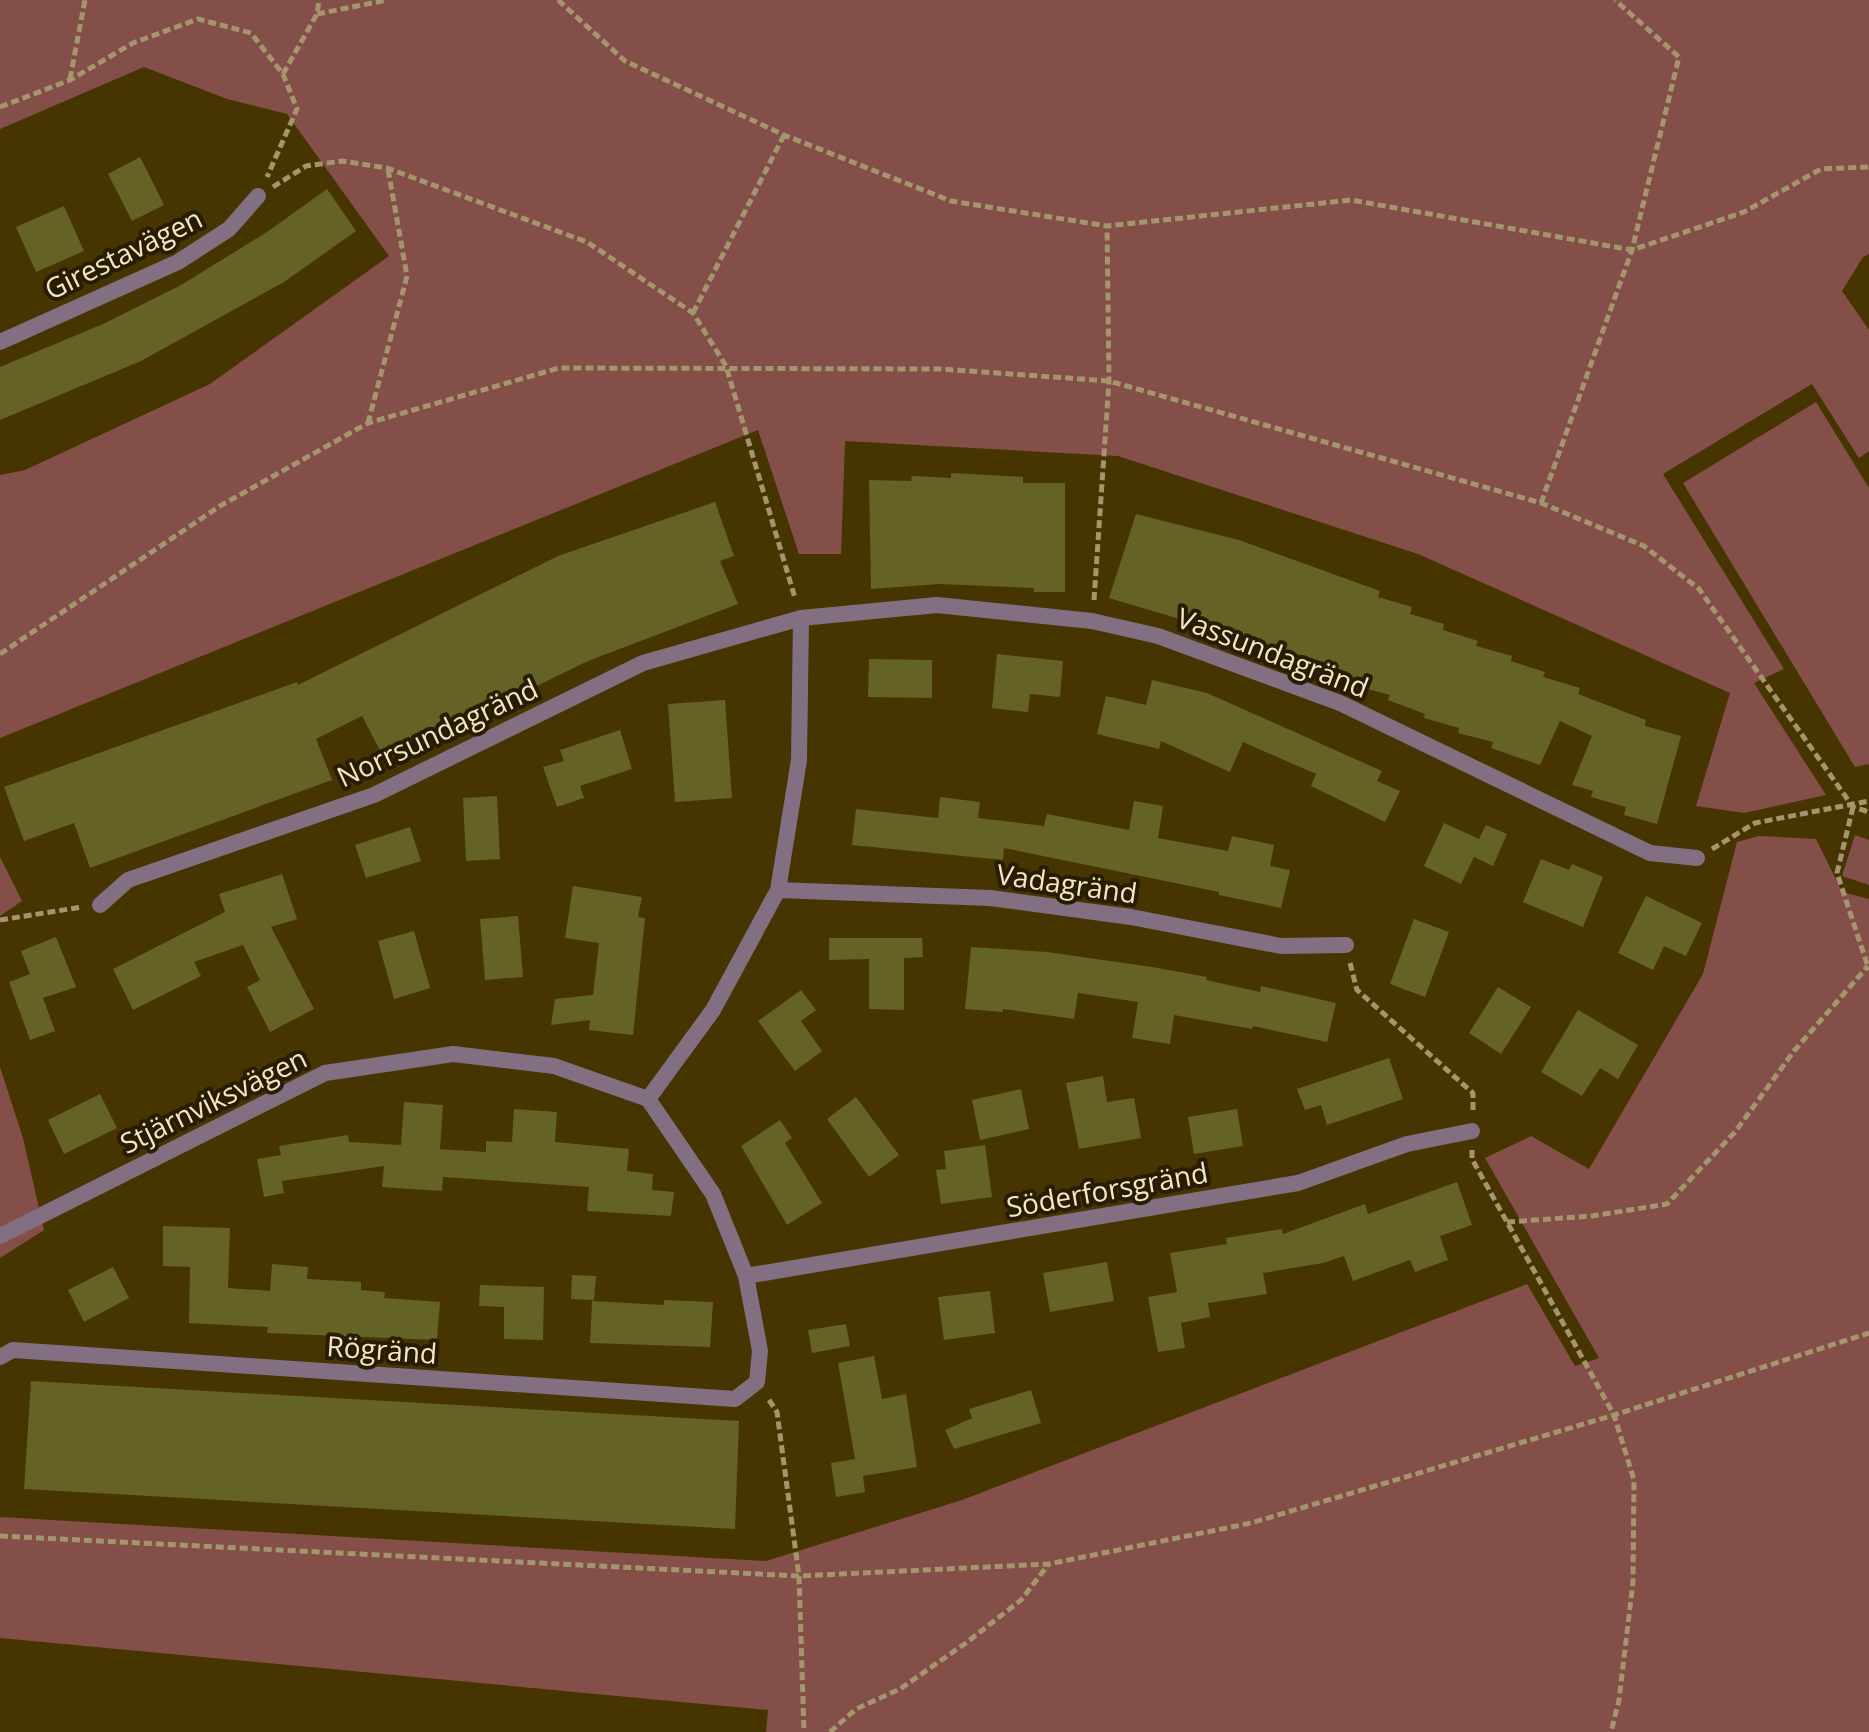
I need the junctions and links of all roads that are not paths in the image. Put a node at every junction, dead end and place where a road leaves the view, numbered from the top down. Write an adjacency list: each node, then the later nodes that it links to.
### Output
1 (258, 196): 2 (street, Girestavägen)
2 (0, 342)
3 (801, 618): 4 (street, Vassundagränd); 5 (street); 6 (street, Norrsundagränd)
4 (1697, 858)
5 (778, 890): 7 (street, Vadagränd); 8 (street)
6 (100, 905)
7 (1346, 945)
8 (648, 1099): 10 (street, Stjärnviksvägen); 11 (street)
9 (1472, 1131): 11 (street, Söderforsgränd)
10 (0, 1236)
11 (746, 1276): 12 (street, Rögränd)
12 (0, 1357)

